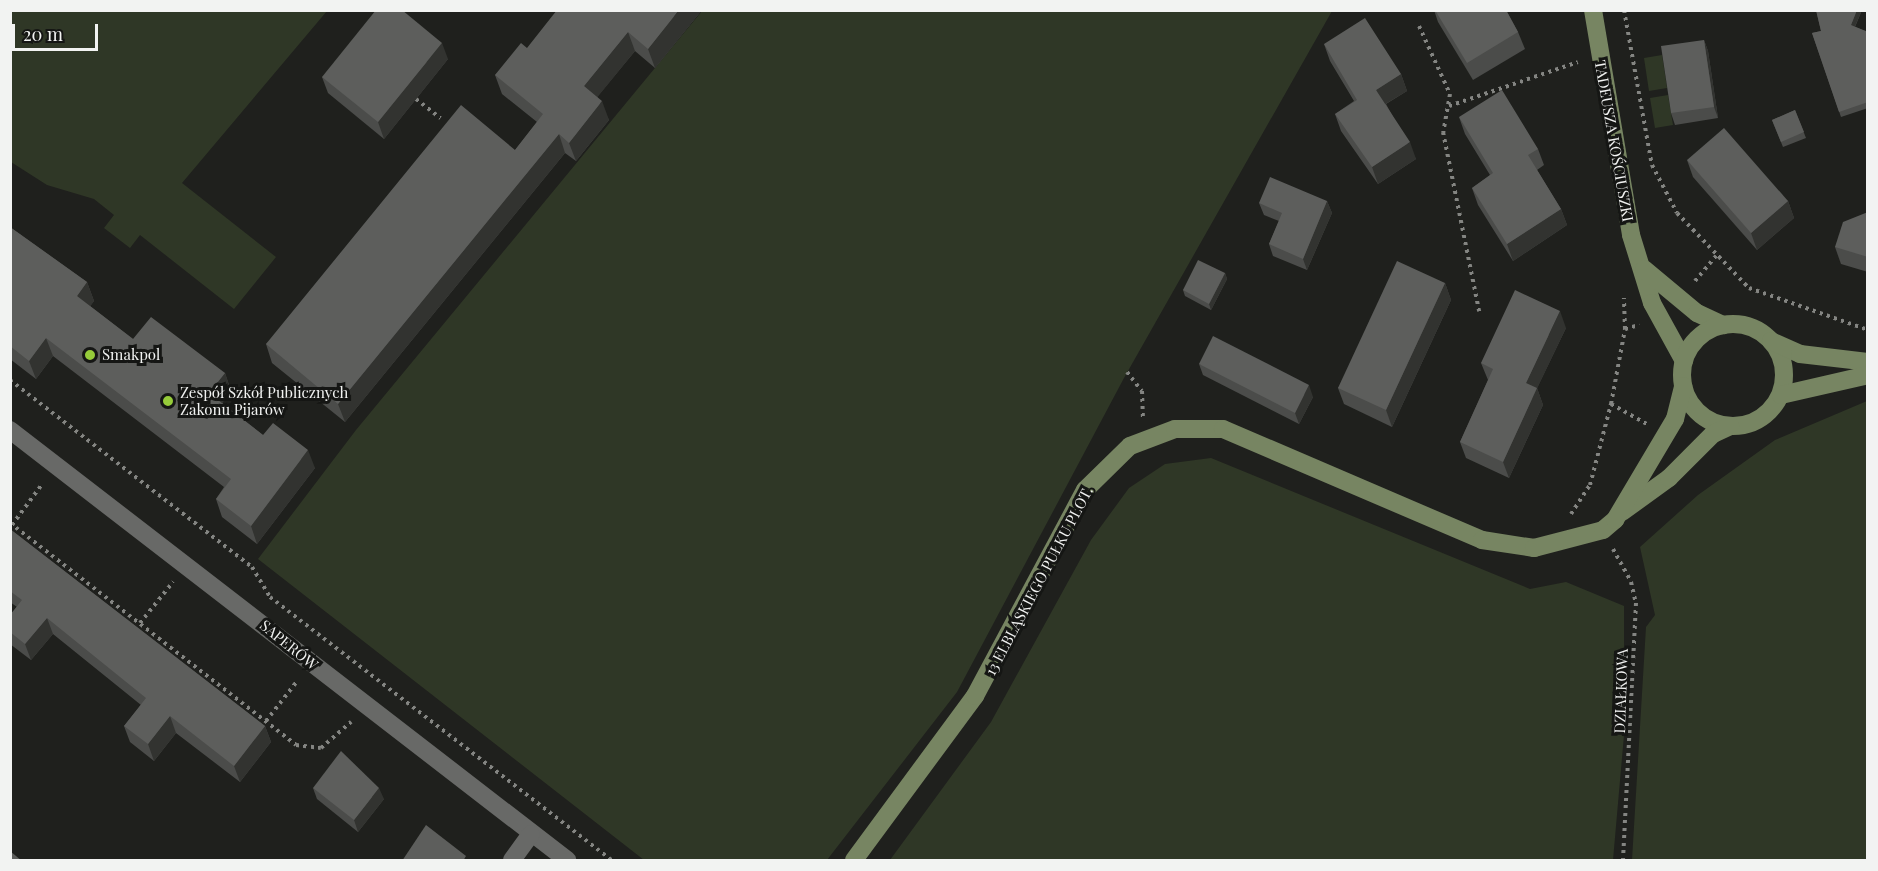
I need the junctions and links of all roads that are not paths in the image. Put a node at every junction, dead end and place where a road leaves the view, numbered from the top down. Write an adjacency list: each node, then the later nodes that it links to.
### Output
1 (1593, 10): 2 (street, TADEUSZA KOŚCIUSZKI)
2 (1644, 269): 3 (street); 5 (street, TADEUSZA KOŚCIUSZKI)
3 (1723, 325): 4 (street); 5 (street)
4 (1772, 341): 6 (street); 9 (street)
5 (1684, 361): 8 (street)
6 (1868, 362)
7 (1868, 375): 9 (street)
8 (1683, 386): 10 (street); 12 (street, 13 ELBLĄSKIEGO PUŁKU PLOT.)
9 (1780, 395): 10 (street)
10 (1730, 426): 12 (street, 13 ELBLĄSKIEGO PUŁKU PLOT.)
11 (10, 430): 13 (street, SAPERÓW)
12 (1622, 512): 16 (street, 13 ELBLĄSKIEGO PUŁKU PLOT.)
13 (531, 834): 14 (street); 15 (street, SAPERÓW)
14 (512, 861)
15 (567, 861)
16 (854, 861)

